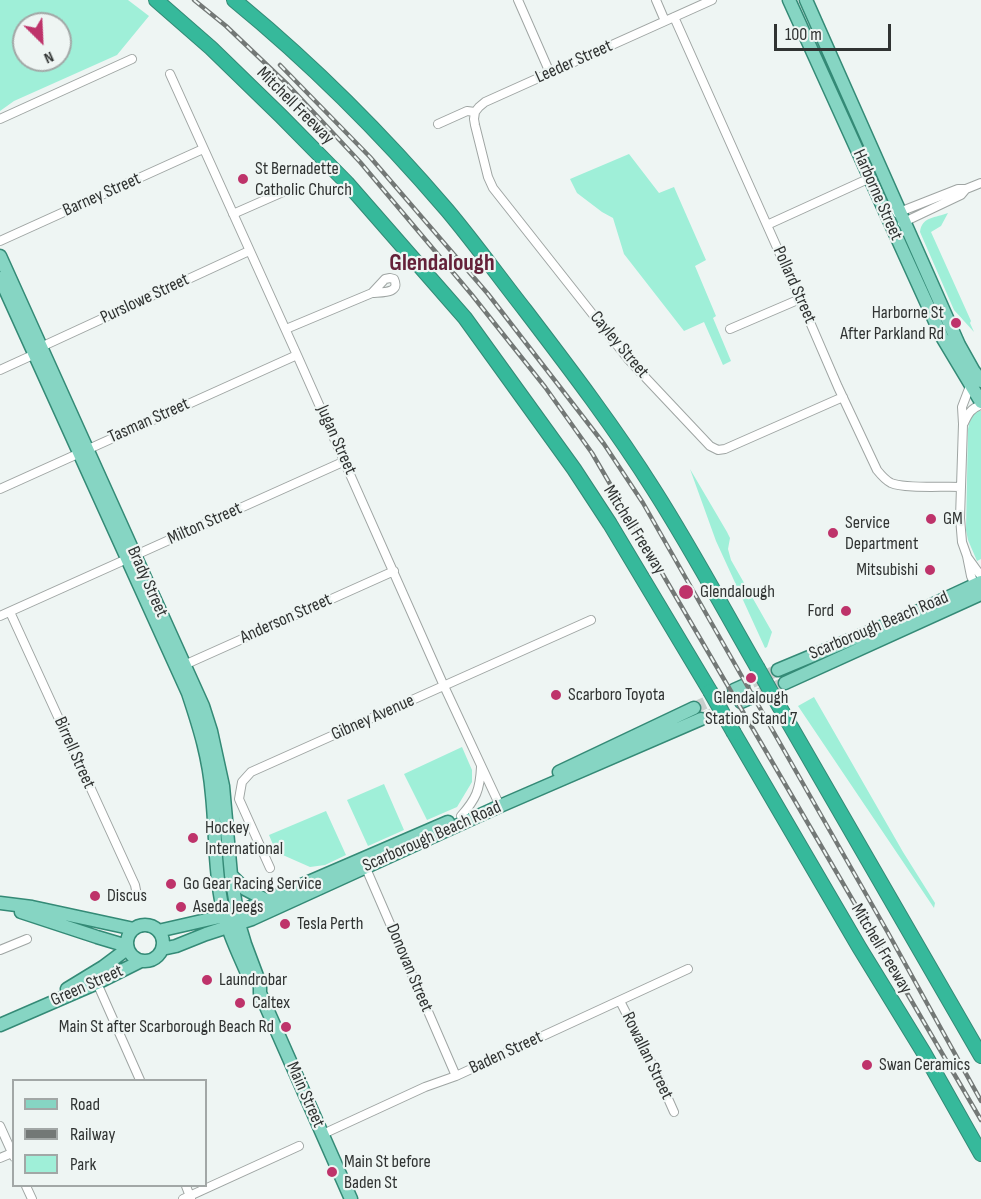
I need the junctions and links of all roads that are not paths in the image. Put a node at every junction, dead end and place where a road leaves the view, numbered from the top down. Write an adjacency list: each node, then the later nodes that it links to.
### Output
1 (156, 0): 89 (highway, Mitchell Freeway, bridge)
2 (234, 0): 81 (highway, Mitchell Freeway, bridge)
3 (518, 0): 11 (street)
4 (656, 0): 9 (street)
5 (712, 0): 8 (street, Leeder Street)
6 (789, 0): 15 (main road, Harborne Street)
7 (806, 0): 14 (main road, Harborne Street)
8 (674, 17): 9 (street, Leeder Street); 25 (street, Pollard Street)
9 (665, 21): 11 (street, Leeder Street)
10 (132, 58): 16 (street)
11 (550, 73): 13 (street, Leeder Street)
12 (170, 74): 18 (street, Jugan Street)
13 (475, 112): 17 (street, Leeder Street); 38 (street, Cayley Street)
14 (856, 112): 15 (main road); 23 (main road, Harborne Street)
15 (842, 118): 19 (main road, Harborne Street)
16 (0, 119)
17 (438, 124)
18 (203, 149): 22 (street, Jugan Street); 26 (street, Barney Street)
19 (870, 178): 24 (main road, Harborne Street); 25 (street)
20 (981, 183): 23 (street)
21 (284, 192): 22 (street)
22 (233, 214): 27 (street, Jugan Street)
23 (903, 217): 24 (street); 37 (main road, Harborne Street)
24 (890, 223): 37 (main road, Harborne Street)
25 (767, 225): 31 (street, Pollard Street)
26 (0, 241)
27 (249, 251): 32 (street, Jugan Street); 34 (street, Purslowe Street)
28 (0, 256): 34 (main road, Brady Street)
29 (0, 278): 34 (main road, Brady Street)
30 (372, 293): 32 (street)
31 (800, 299): 33 (street); 38 (street, Pollard Street)
32 (286, 329): 35 (street, Jugan Street)
33 (730, 329)
34 (38, 351): 36 (street, Purslowe Street); 41 (main road, Brady Street)
35 (297, 355): 41 (street, Tasman Street); 42 (street, Jugan Street)
36 (0, 370)
37 (976, 383): 39 (main road, Harborne Street); 40 (street)
38 (843, 397): 43 (street, Pollard Street)
39 (981, 404): 40 (street, Harborne Street)
40 (963, 424): 43 (street)
41 (84, 451): 44 (street, Tasman Street); 45 (main road, Brady Street)
42 (345, 461): 45 (street, Milton Street); 46 (street, Jugan Street)
43 (962, 487): 47 (street)
44 (0, 489)
45 (131, 557): 48 (street, Milton Street); 51 (main road, Brady Street)
46 (394, 570): 51 (street, Anderson Street); 54 (street, Jugan Street)
47 (979, 586): 52 (main road, Scarborough Beach Road); 53 (main road, Scarborough Beach Road)
48 (10, 612): 49 (street, Milton Street); 62 (street, Birrell Street)
49 (0, 616)
50 (591, 620): 54 (street, Gibney Avenue)
51 (181, 667): 61 (main road, Brady Street); 65 (main road, Brady Street)
52 (778, 670)
53 (785, 682)
54 (444, 686): 56 (street, Jugan Street); 60 (street, Gibney Avenue)
55 (698, 714): 57 (main road, Scarborough Beach Road)
56 (481, 762): 57 (street, Jugan Street); 58 (street)
57 (499, 803): 58 (main road, Scarborough Beach Road); 59 (main road, Scarborough Beach Road)
58 (461, 816): 59 (main road, Scarborough Beach Road)
59 (364, 863): 63 (main road, Scarborough Beach Road); 65 (main road, Scarborough Beach Road); 82 (street, Donovan Street)
60 (270, 868)
61 (231, 875): 63 (main road); 65 (main road, Brady Street)
62 (137, 895)
63 (267, 900): 65 (main road, Scarborough Beach Road)
64 (0, 904): 66 (main road); 71 (main road)
65 (232, 920): 67 (main road, Scarborough Beach Road); 68 (main road, Scarborough Beach Road); 70 (main road, Main Street); 77 (main road, Main Street)
66 (134, 928): 67 (main road); 71 (main road)
67 (158, 931): 72 (main road)
68 (206, 934): 70 (main road); 72 (main road, Scarborough Beach Road)
69 (27, 939): 73 (street)
70 (234, 943): 77 (main road, Main Street)
71 (127, 947): 74 (main road); 79 (main road, Green Street)
72 (162, 949): 74 (main road)
73 (0, 950)
74 (141, 961): 76 (main road, Green Street)
75 (688, 969): 78 (street, Baden Street)
76 (97, 983): 79 (main road, Green Street); 83 (street)
77 (259, 990): 86 (main road, Main Street)
78 (620, 1000): 82 (street, Baden Street); 84 (street, Rowallan Street)
79 (33, 1010): 80 (main road, Green Street)
80 (0, 1025)
81 (981, 1056)
82 (456, 1076): 86 (street, Baden Street)
83 (140, 1079)
84 (674, 1112)
85 (0, 1126): 88 (street)
86 (323, 1134): 91 (main road, Main Street)
87 (299, 1146): 90 (street)
88 (12, 1153)
89 (981, 1154)
90 (188, 1198)
91 (351, 1199)

